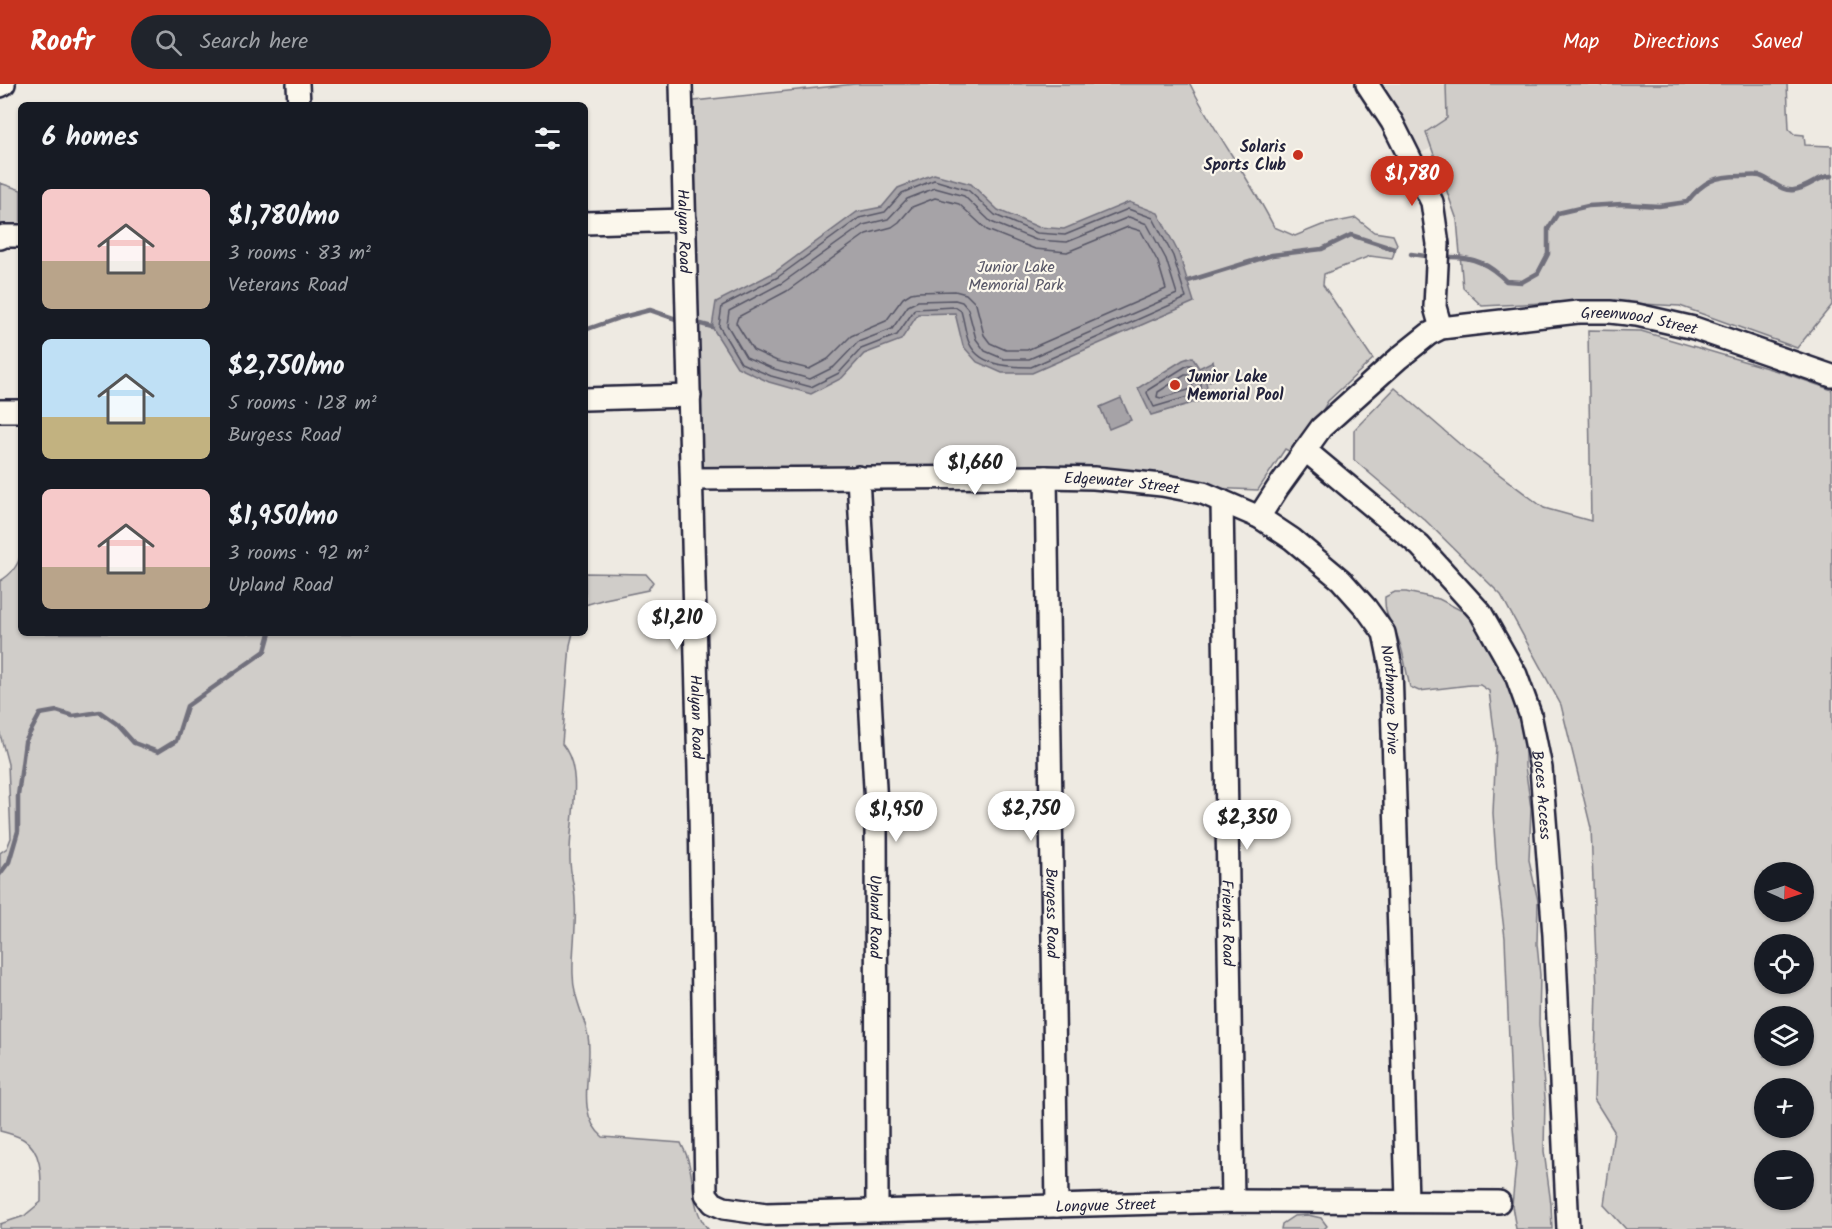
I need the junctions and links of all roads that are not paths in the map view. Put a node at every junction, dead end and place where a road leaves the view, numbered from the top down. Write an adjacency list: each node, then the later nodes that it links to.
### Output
1 (298, 84): 4 (street)
2 (681, 84): 5 (street, Halyan Road)
3 (1367, 84): 9 (street)
4 (299, 102)
5 (685, 220): 6 (street); 11 (street, Halyan Road)
6 (588, 223)
7 (18, 236): 8 (street)
8 (0, 238)
9 (1441, 328): 10 (street, Greenwood Street); 15 (street)
10 (1832, 376)
11 (690, 396): 12 (street); 18 (street, Halyan Road)
12 (588, 399)
13 (0, 411): 14 (street)
14 (18, 411)
15 (1305, 450): 20 (street); 27 (street, Boces Access)
16 (858, 477): 17 (street, Edgewater Street); 18 (street, Edgewater Street); 26 (street, Upland Road)
17 (1046, 477): 19 (street, Edgewater Street); 25 (street, Burgess Road)
18 (692, 479): 24 (street, Halyan Road)
19 (1222, 501): 20 (street, Edgewater Street); 21 (street, Friends Road)
20 (1259, 517): 22 (street, Northmore Drive)
21 (1233, 1201): 22 (street, Longvue Street); 25 (street, Longvue Street)
22 (1407, 1201): 23 (street, Longvue Street)
23 (1499, 1202)
24 (713, 1203): 26 (street, Longvue Street)
25 (1057, 1206): 26 (street, Longvue Street)
26 (877, 1211)
27 (1568, 1229)

